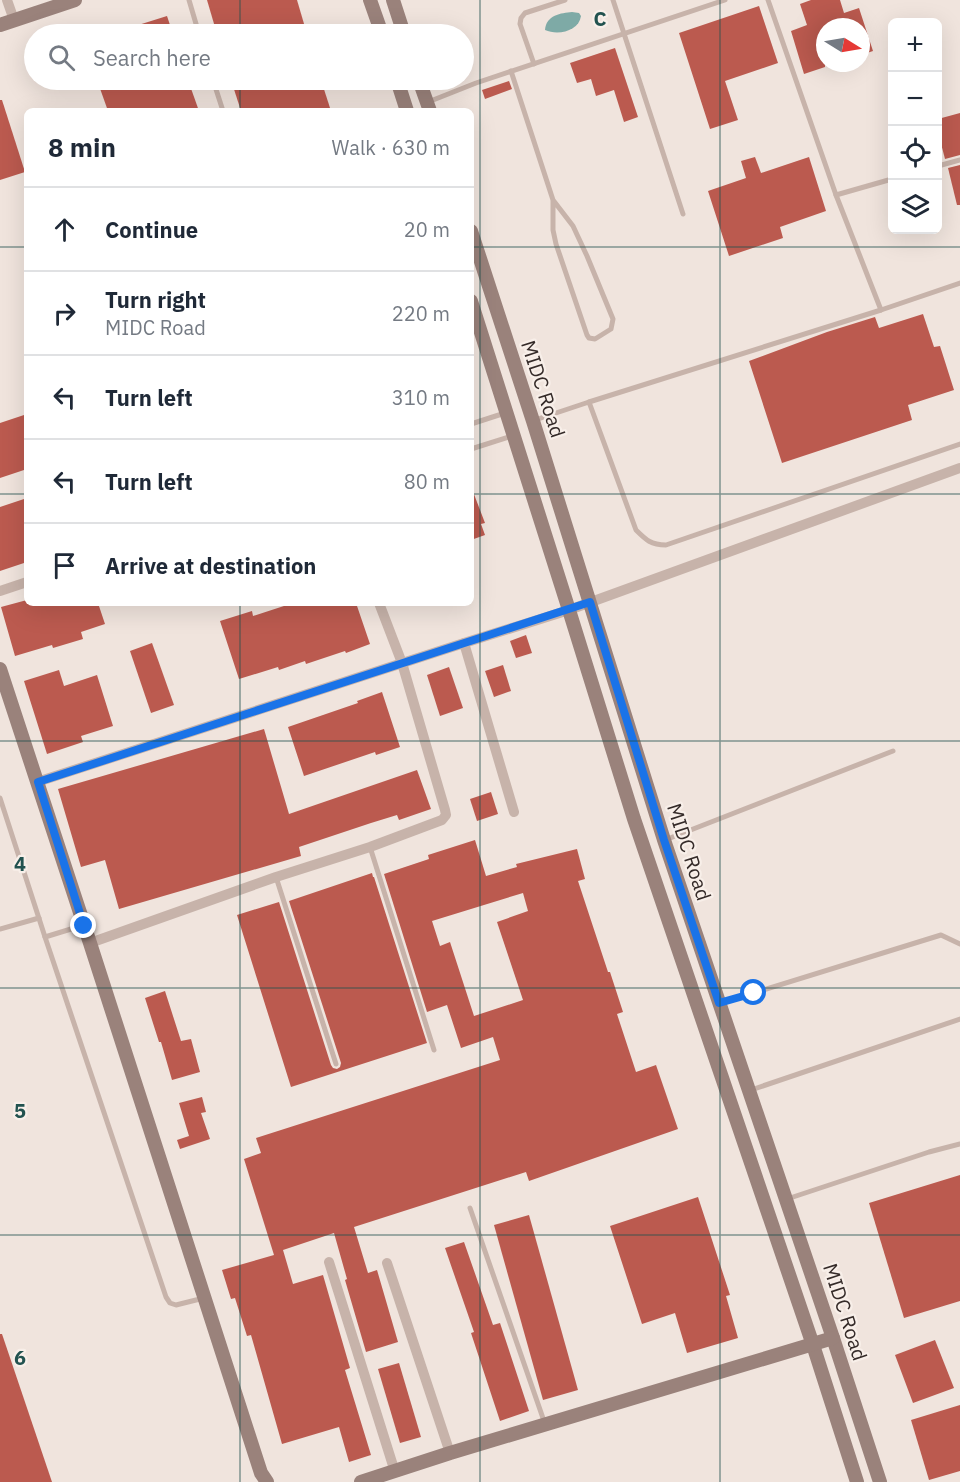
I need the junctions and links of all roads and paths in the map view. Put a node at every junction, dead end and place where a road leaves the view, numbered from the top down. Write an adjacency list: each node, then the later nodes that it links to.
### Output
1 (7, 0): 10 (street)
2 (75, 0): 10 (main road)
3 (189, 0): 11 (lane)
4 (370, 0): 12 (main road)
5 (393, 0): 13 (main road)
6 (565, 0): 15 (lane)
7 (613, 0): 14 (lane)
8 (725, 0): 14 (lane)
9 (768, 0): 28 (lane)
10 (7, 23)
11 (196, 24)
12 (378, 24)
13 (401, 24)
14 (624, 34): 15 (lane); 30 (lane)
15 (534, 64): 16 (lane)
16 (511, 71): 17 (lane); 29 (lane)
17 (474, 87)
18 (216, 90): 23 (lane)
19 (400, 90): 24 (main road)
20 (422, 90): 22 (main road)
21 (467, 90): 22 (lane)
22 (428, 107)
23 (222, 108)
24 (406, 108)
25 (960, 160): 26 (lane)
26 (942, 165)
27 (888, 180): 28 (lane)
28 (836, 195): 33 (lane)
29 (553, 200): 29 (lane)
30 (683, 214)
31 (474, 240): 37 (main road, MIDC Road)
32 (960, 283): 33 (lane)
33 (881, 310): 35 (lane)
34 (474, 316): 36 (main road, MIDC Road)
35 (589, 402): 37 (lane); 40 (lane)
36 (507, 413): 38 (lane); 39 (main road, MIDC Road)
37 (533, 421): 45 (main road, MIDC Road)
38 (474, 423)
39 (514, 435): 41 (lane); 47 (main road, MIDC Road)
40 (960, 444)
41 (474, 448)
42 (960, 468): 45 (street)
43 (24, 583): 44 (street)
44 (0, 591)
45 (590, 602): 47 (street); 55 (main road, MIDC Road)
46 (380, 606): 49 (street)
47 (569, 609): 48 (street); 76 (main road, MIDC Road)
48 (464, 643): 49 (street); 54 (street)
49 (402, 663): 52 (street); 56 (street)
50 (0, 669): 52 (main road)
51 (893, 751): 55 (lane)
52 (38, 782): 59 (main road)
53 (0, 798): 58 (lane)
54 (514, 812)
55 (664, 840): 64 (main road, MIDC Road)
56 (370, 847): 57 (street); 66 (lane)
57 (276, 877): 62 (street); 67 (lane)
58 (39, 918): 60 (lane); 61 (lane)
59 (84, 926): 61 (lane); 62 (main road)
60 (0, 929)
61 (45, 937): 74 (lane)
62 (90, 943): 74 (main road)
63 (960, 944): 64 (lane)
64 (719, 1003): 68 (main road, MIDC Road)
65 (960, 1019): 68 (lane)
66 (434, 1050)
67 (336, 1064)
68 (749, 1091): 70 (main road, MIDC Road)
69 (960, 1144): 70 (lane)
70 (786, 1199): 75 (main road, MIDC Road)
71 (470, 1208): 77 (lane)
72 (329, 1262): 79 (street)
73 (387, 1263): 78 (street)
74 (205, 1298): 80 (main road)
75 (833, 1338): 76 (main road); 83 (main road, MIDC Road)
76 (813, 1345): 77 (main road); 82 (main road, MIDC Road)
77 (546, 1425): 78 (main road)
78 (450, 1453): 79 (main road)
79 (395, 1472): 81 (main road)
80 (267, 1482)
81 (361, 1482)
82 (857, 1482)
83 (880, 1482)

